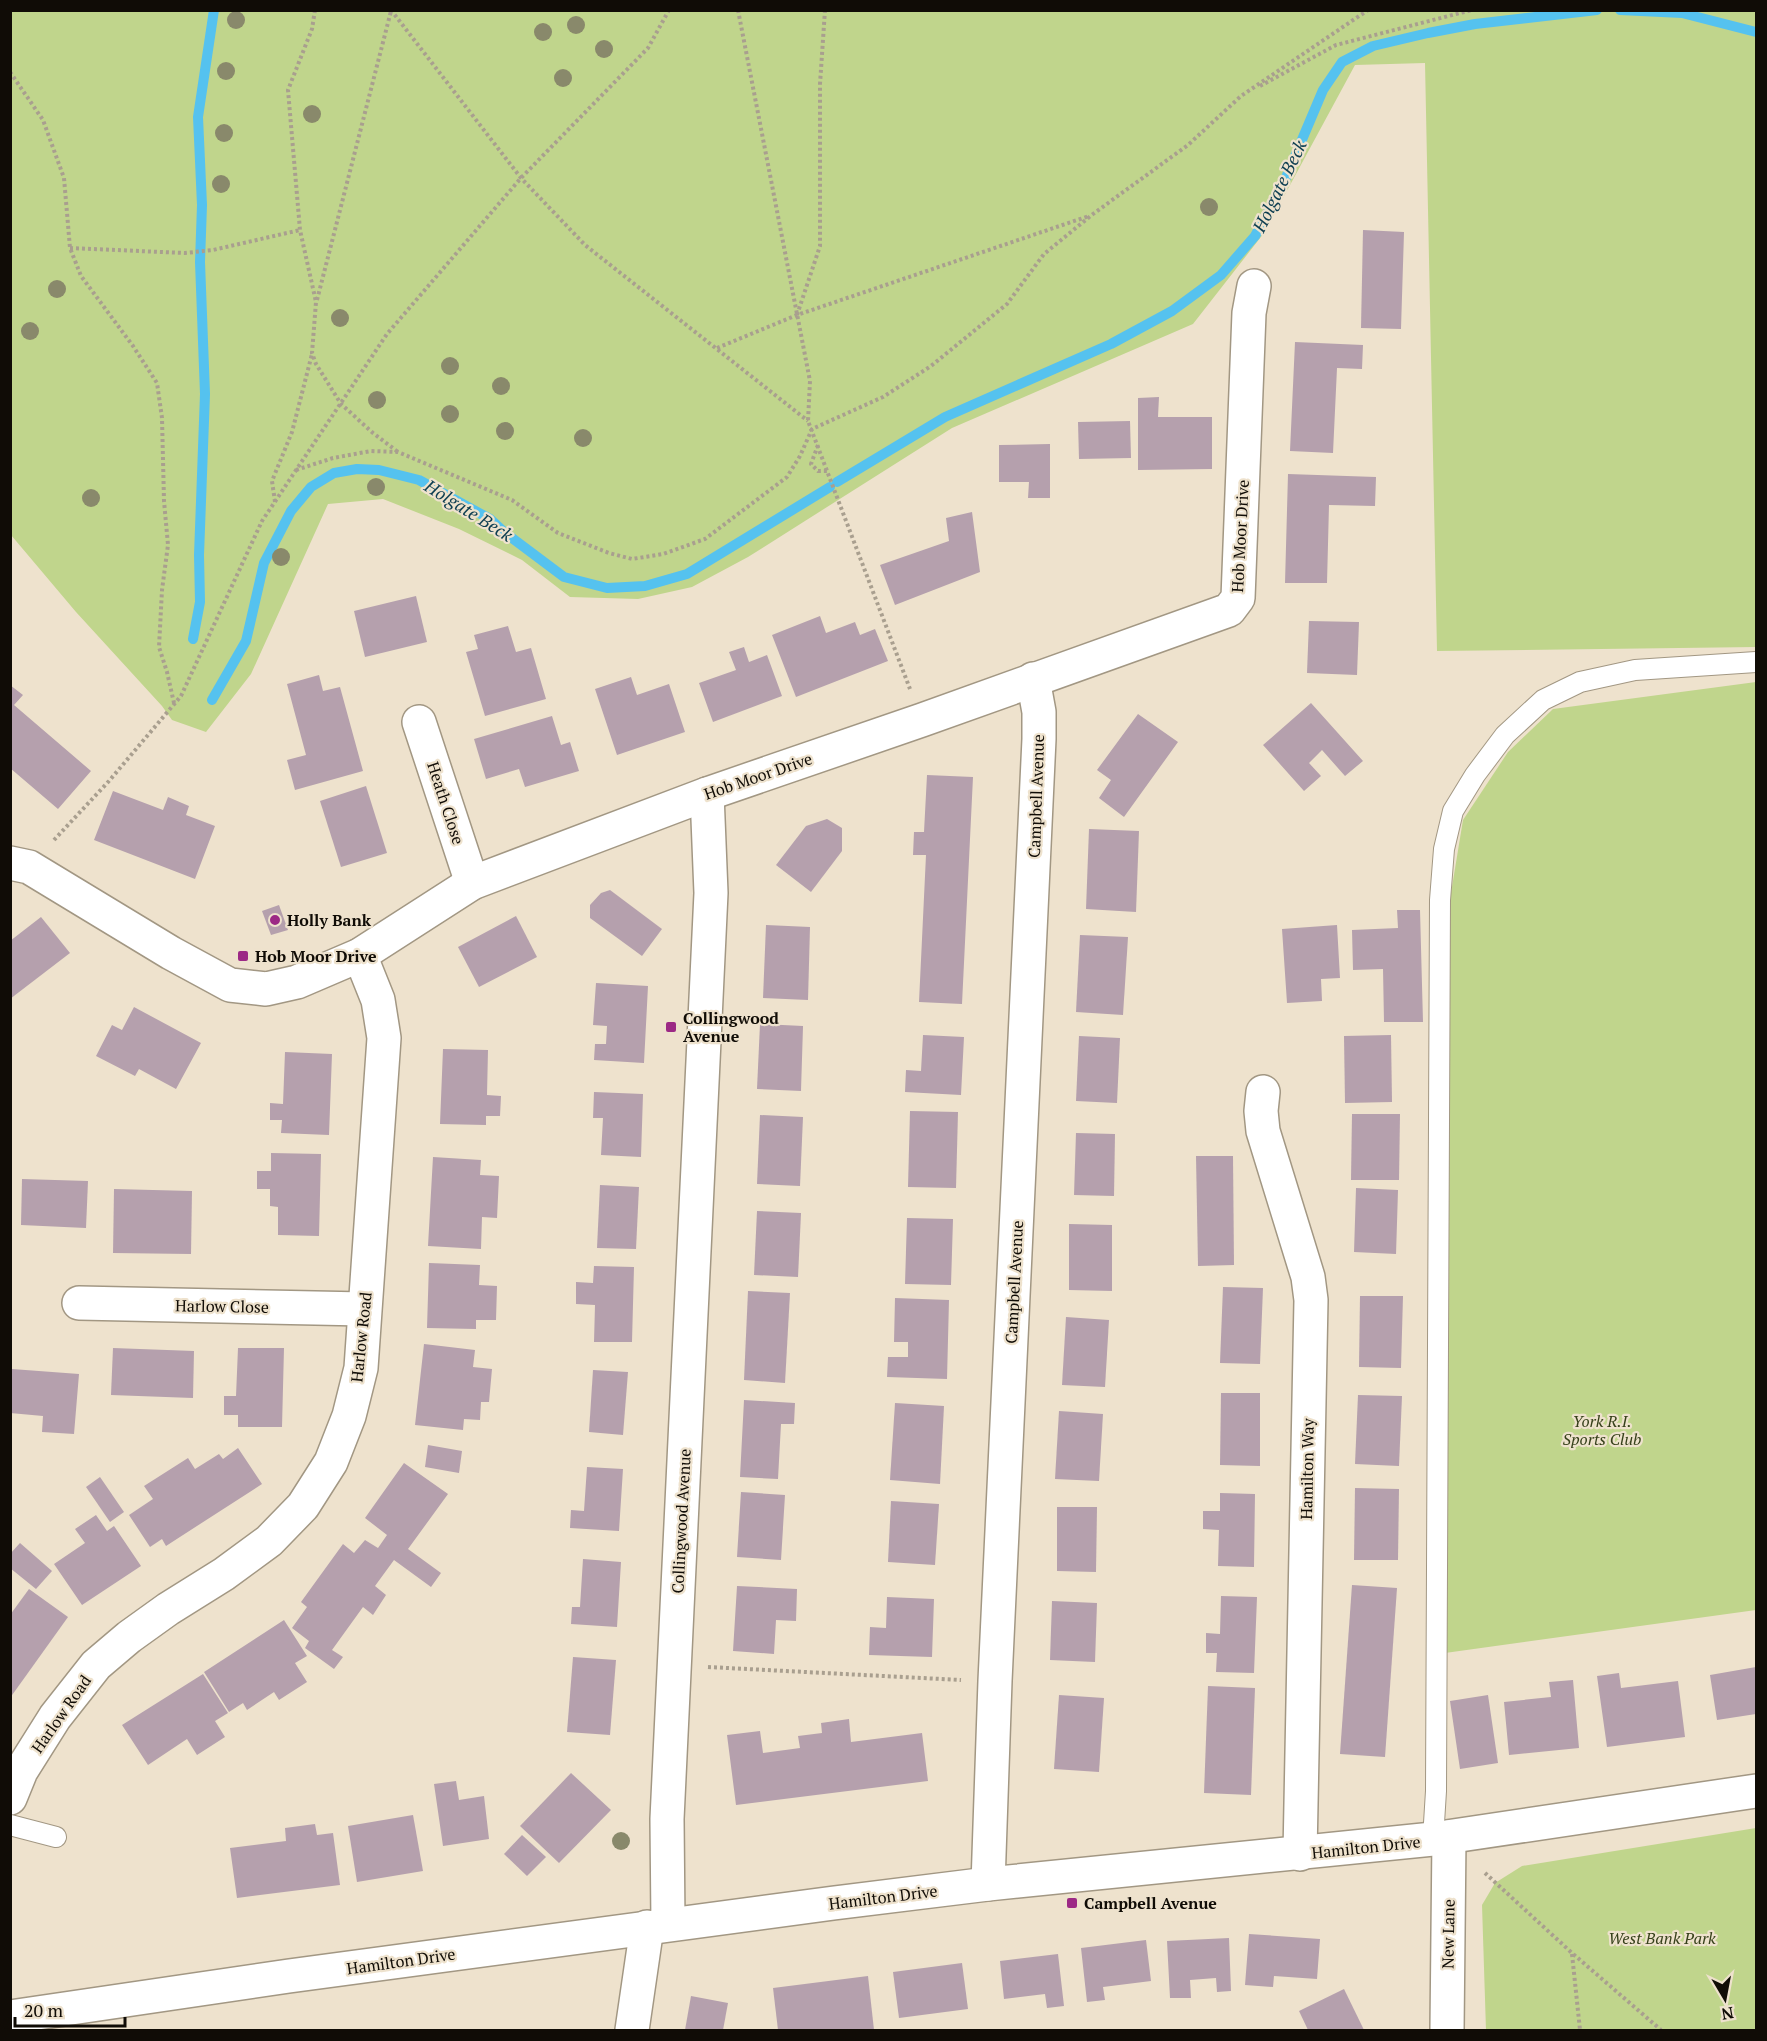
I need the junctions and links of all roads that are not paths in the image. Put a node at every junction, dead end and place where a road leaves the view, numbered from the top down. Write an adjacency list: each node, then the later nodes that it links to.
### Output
1 (1254, 286): 3 (street, Hob Moor Drive)
2 (1756, 662): 16 (lane)
3 (1033, 679): 5 (street, Hob Moor Drive); 18 (street, Campbell Avenue)
4 (419, 722): 7 (street, Heath Close)
5 (707, 794): 7 (street, Hob Moor Drive); 19 (street, Collingwood Avenue)
6 (20, 865): 8 (street, Hob Moor Drive)
7 (472, 883): 8 (street, Hob Moor Drive)
8 (360, 955): 11 (street, Harlow Road)
9 (1263, 1092): 17 (street, Hamilton Way)
10 (79, 1303): 11 (street, Harlow Close)
11 (364, 1309): 13 (street, Harlow Road)
12 (1756, 1791): 16 (street, Hamilton Drive)
13 (10, 1798)
14 (10, 1825): 15 (lane)
15 (56, 1837)
16 (1441, 1838): 17 (street, Hamilton Drive); 22 (street, New Lane)
17 (1300, 1854): 18 (street, Hamilton Drive)
18 (988, 1884): 19 (street, Hamilton Drive)
19 (658, 1926): 20 (street, Hamilton Drive); 21 (street, Collingwood Avenue)
20 (10, 2016)
21 (632, 2031)
22 (1447, 2031)

